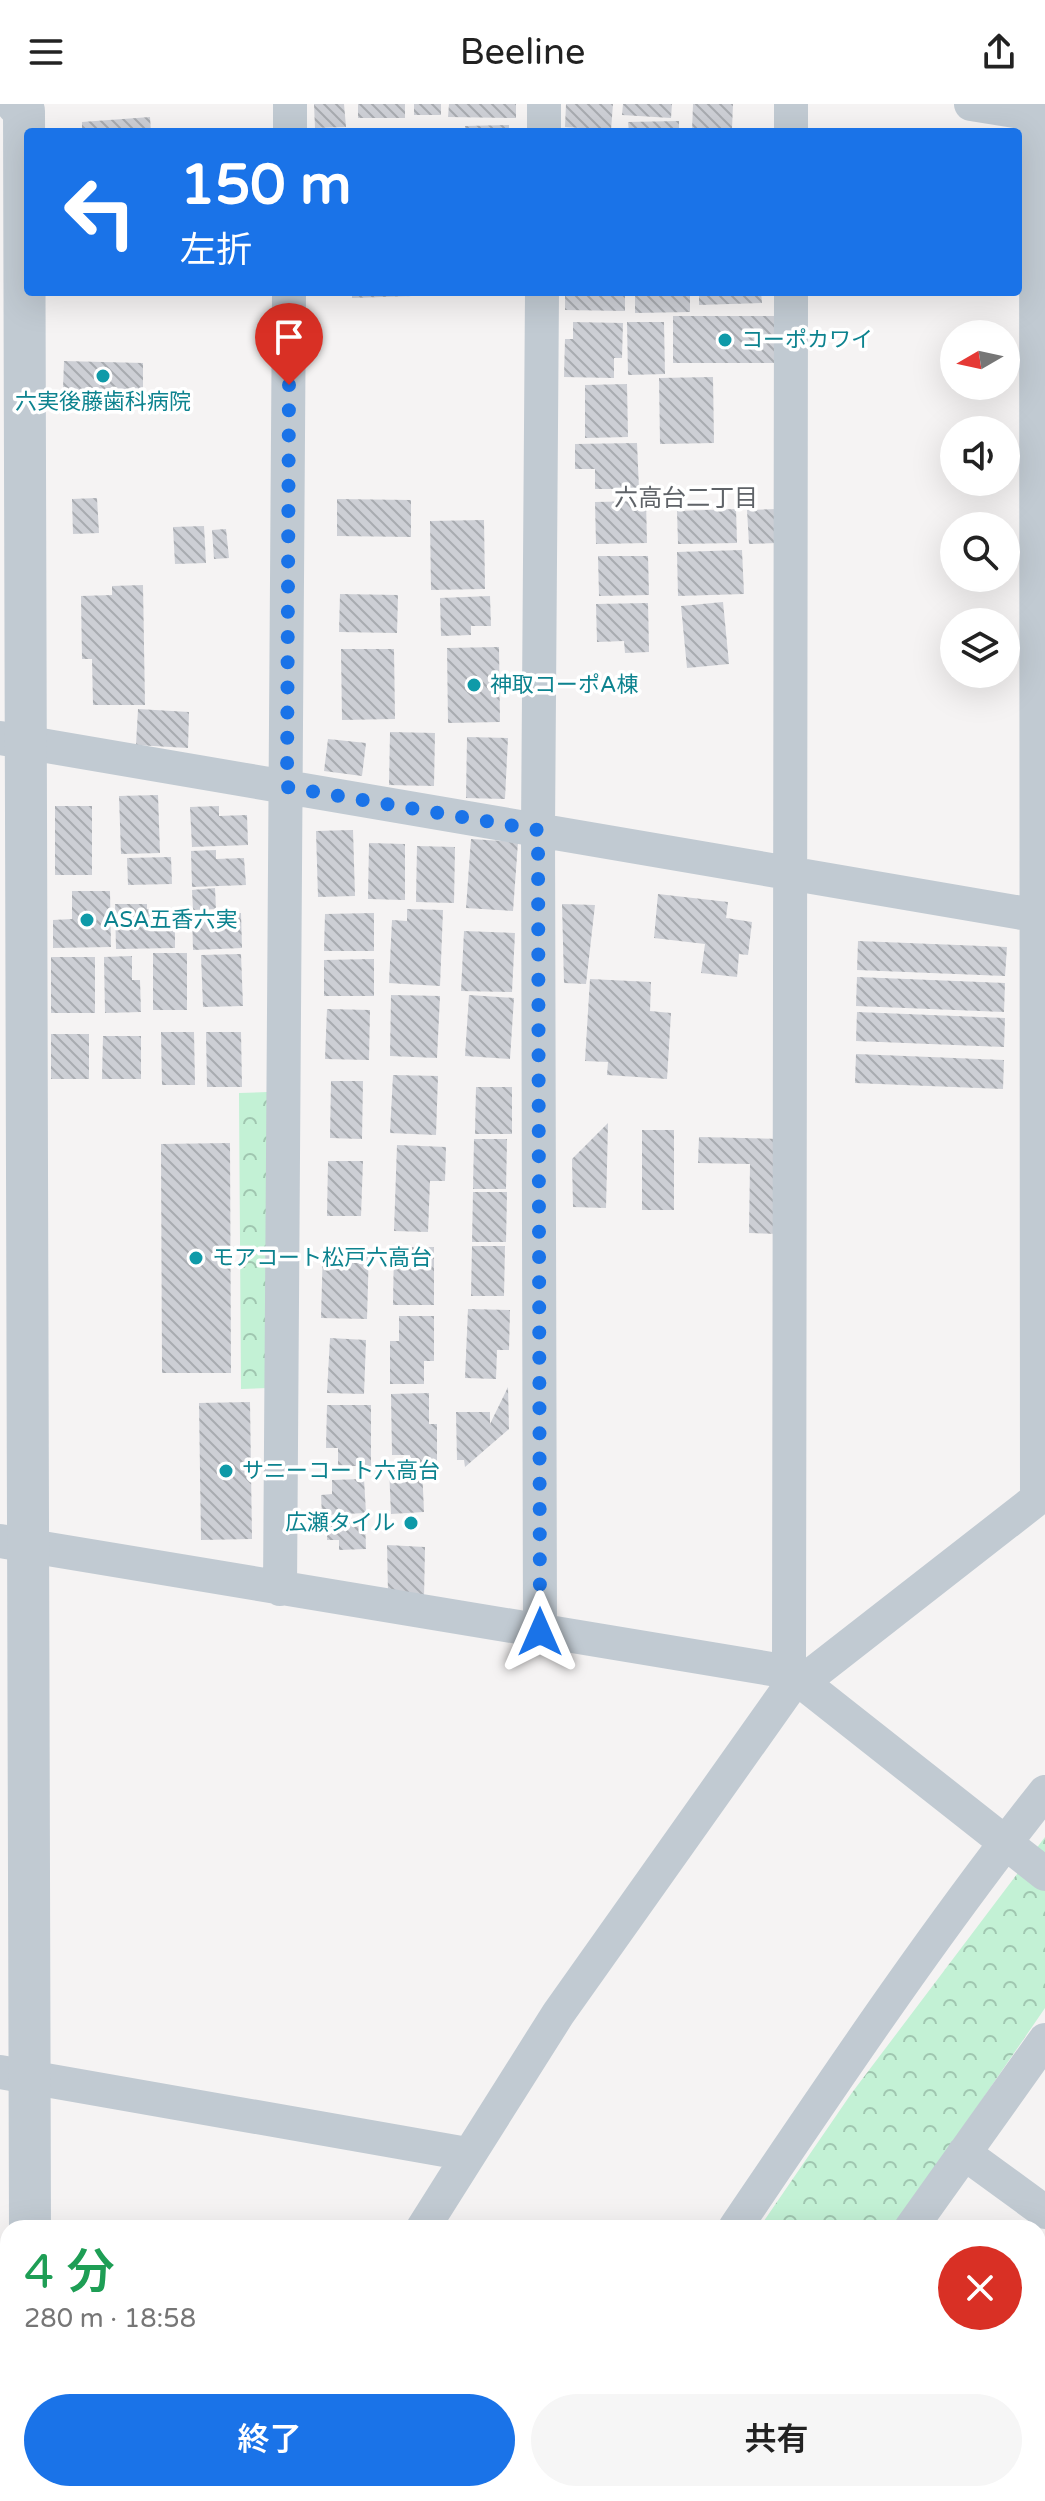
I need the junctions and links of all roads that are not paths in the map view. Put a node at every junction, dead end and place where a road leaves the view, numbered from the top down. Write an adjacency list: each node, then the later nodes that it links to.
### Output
1 (17, 104): 13 (street)
2 (290, 104): 7 (street)
3 (544, 104): 8 (street)
4 (791, 104): 9 (street)
5 (971, 104): 6 (street)
6 (1039, 112): 17 (street)
7 (290, 128)
8 (544, 128)
9 (791, 128)
10 (289, 296): 14 (street)
11 (542, 296): 15 (street)
12 (791, 296): 16 (street)
13 (13, 740): 14 (street); 18 (street)
14 (287, 787): 15 (street); 19 (street)
15 (538, 830): 16 (street); 20 (street)
16 (790, 874): 17 (street); 21 (street)
17 (1041, 917): 21 (street)
18 (14, 1543): 19 (street); 26 (street)
19 (280, 1589): 20 (street)
20 (540, 1632): 21 (street)
21 (795, 1678): 23 (street); 28 (street)
22 (1045, 1792): 23 (street)
23 (1005, 1843): 24 (street); 32 (street)
24 (1045, 1874)
25 (1045, 2040): 27 (street)
26 (15, 2075): 28 (street); 30 (street)
27 (964, 2153): 29 (street); 33 (street)
28 (467, 2154): 31 (street)
29 (1045, 2212)
30 (29, 2220)
31 (428, 2220)
32 (740, 2220)
33 (917, 2220)

